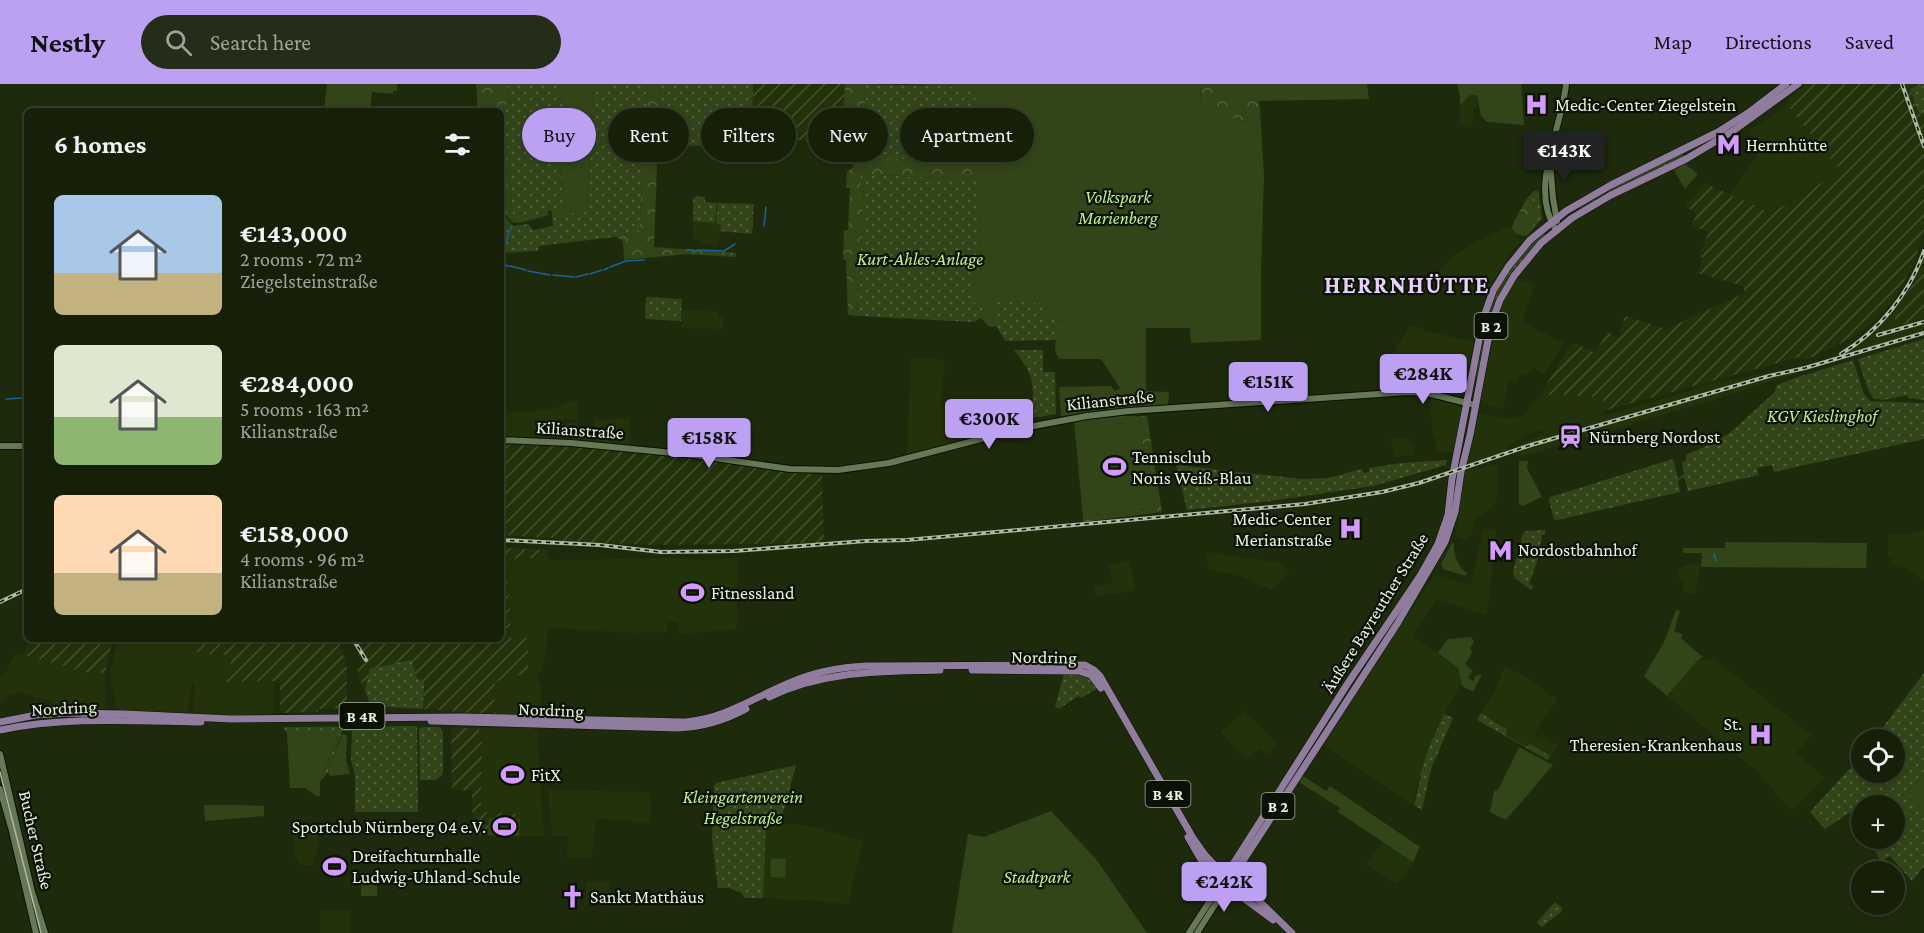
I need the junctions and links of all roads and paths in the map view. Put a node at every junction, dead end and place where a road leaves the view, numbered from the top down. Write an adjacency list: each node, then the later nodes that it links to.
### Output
1 (1566, 84): 6 (main road)
2 (1786, 84): 4 (main road, Äußere Bayreuther Straße / B 2)
3 (1798, 84): 5 (main road, Äußere Bayreuther Straße / B 2)
4 (1579, 203): 5 (main road); 6 (main road, Äußere Bayreuther Straße / B 2)
5 (1583, 211): 7 (main road, Äußere Bayreuther Straße / B 2)
6 (1554, 220): 7 (main road); 8 (main road, Äußere Bayreuther Straße / B 2)
7 (1556, 230): 9 (main road, Äußere Bayreuther Straße / B 2)
8 (1472, 379): 9 (main road); 10 (main road, Äußere Bayreuther Straße / B 2)
9 (1480, 381): 11 (main road, Äußere Bayreuther Straße / B 2)
10 (1466, 402): 11 (main road, Kilianstraße); 12 (main road, Kilianstraße); 19 (main road, Äußere Bayreuther Straße / B 2)
11 (1475, 405): 19 (main road, Äußere Bayreuther Straße / B 2)
12 (504, 440)
13 (0, 446): 14 (main road)
14 (24, 446)
15 (0, 722): 21 (main road, Nordring / B 4R)
16 (0, 730): 21 (main road, Nordring / B 4R)
17 (0, 754): 24 (main road, Bucher Straße)
18 (0, 789): 23 (main road, Bucher Straße)
19 (1271, 810): 20 (main road, Äußere Bayreuther Straße / B 2); 21 (main road, Äußere Bayreuther Straße / B 2)
20 (1240, 867): 21 (main road, Äußere Bayreuther Straße / B 2); 22 (main road)
21 (1226, 881): 22 (main road, B 4R); 25 (main road, Äußere Bayreuther Straße); 26 (main road, Äußere Bayreuther Straße); 27 (main road, B 4R)
22 (1258, 900): 28 (main road, B 4R)
23 (36, 933)
24 (45, 933)
25 (1189, 933)
26 (1197, 933)
27 (1286, 933)
28 (1292, 933)

